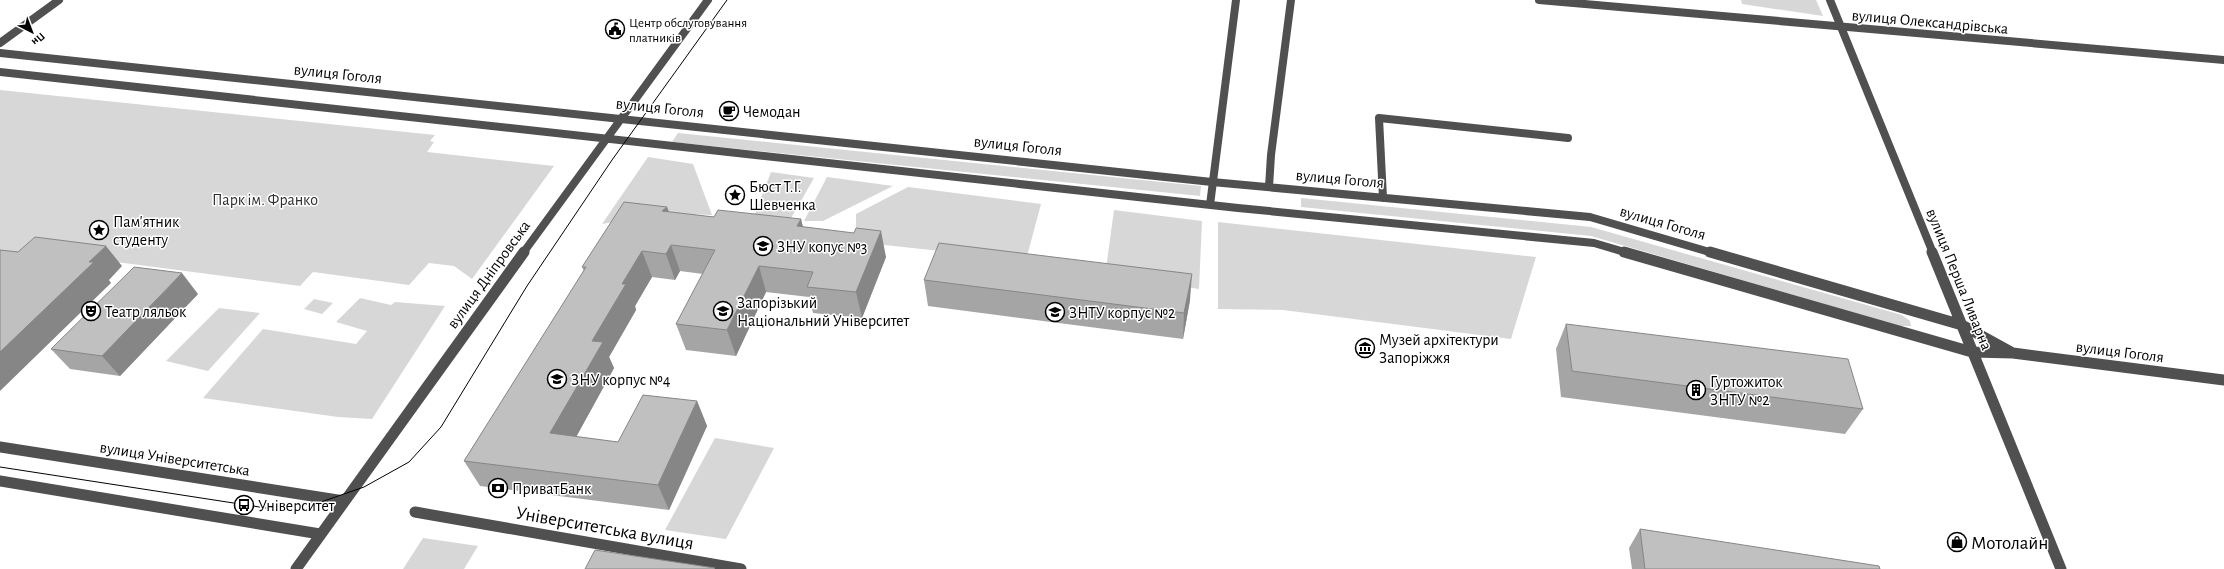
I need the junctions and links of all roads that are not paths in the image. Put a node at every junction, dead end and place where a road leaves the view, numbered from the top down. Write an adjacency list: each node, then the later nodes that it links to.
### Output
1 (59, 0): 8 (street)
2 (708, 0): 12 (street, вулиця Дніпровська)
3 (1236, 0): 15 (street)
4 (1291, 0): 16 (street)
5 (1539, 0): 7 (street, вулиця Олександрівська)
6 (1830, 0): 7 (street, вулиця Перша Ливарна)
7 (1842, 27): 10 (street, вулиця Олександрівська); 19 (street, вулиця Перша Ливарна)
8 (0, 43)
9 (0, 53): 12 (street, вулиця Гоголя)
10 (2224, 60)
11 (0, 72): 14 (street, вулиця Гоголя)
12 (622, 119): 14 (street, вулиця Дніпровська); 15 (street, вулиця Гоголя)
13 (1568, 138): 17 (street)
14 (606, 140): 18 (street, вулиця Гоголя); 25 (street, вулиця Дніпровська)
15 (1212, 182): 16 (street, вулиця Гоголя); 18 (street)
16 (1269, 187): 17 (street, вулиця Гоголя)
17 (1383, 198): 19 (street, вулиця Гоголя)
18 (1210, 205): 20 (street, вулиця Гоголя)
19 (1962, 325): 20 (street, вулиця Перша Ливарна); 21 (street, вулиця Гоголя)
20 (1972, 352): 21 (street, вулиця Гоголя); 30 (street, вулиця Перша Ливарна)
21 (2013, 353): 22 (street, вулиця Гоголя)
22 (2224, 380)
23 (0, 447): 25 (street, вулиця Університетська)
24 (0, 481): 27 (street)
25 (344, 501): 27 (street, вулиця Дніпровська)
26 (415, 512): 29 (street, Університетська вулиця)
27 (320, 534): 28 (street, вулиця Дніпровська)
28 (296, 569)
29 (741, 569)
30 (2060, 569)

